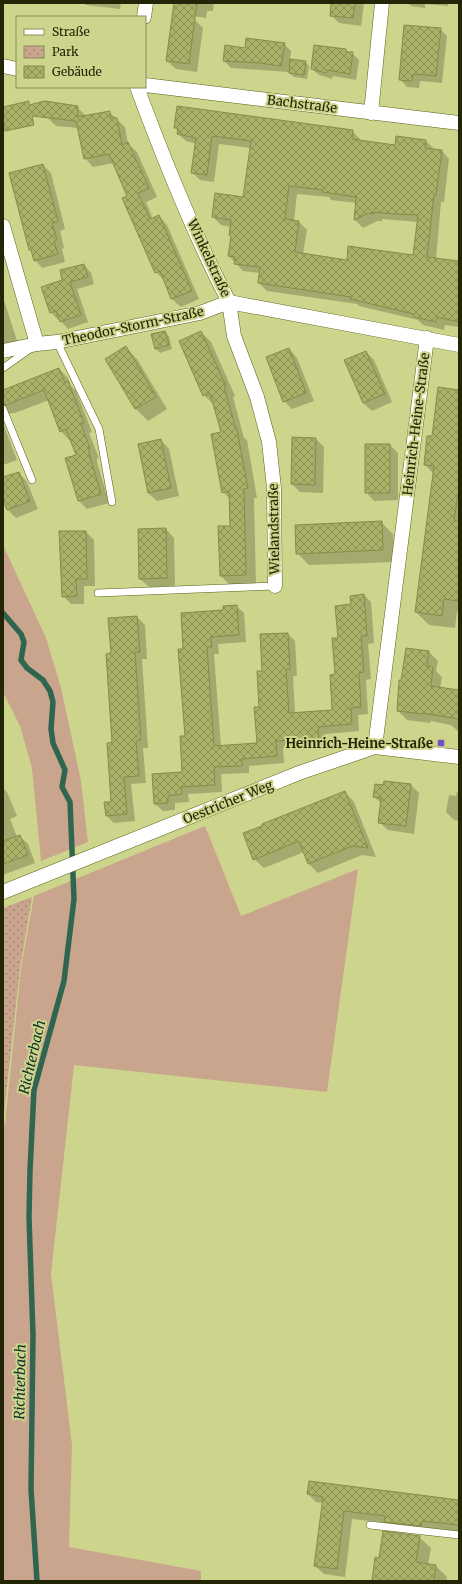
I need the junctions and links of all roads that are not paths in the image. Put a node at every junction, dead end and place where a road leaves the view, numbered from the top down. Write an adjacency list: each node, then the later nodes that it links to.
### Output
1 (146, 3): 3 (street)
2 (382, 3): 8 (street)
3 (144, 16)
4 (3, 66): 5 (street)
5 (16, 69)
6 (146, 85): 8 (street, Bachstraße)
7 (137, 88): 11 (street, Winkelstraße)
8 (371, 113): 9 (street, Bachstraße)
9 (459, 120)
10 (3, 226): 14 (street)
11 (229, 302): 12 (street, Winkelstraße); 13 (street, Theodor-Storm-Straße); 21 (street, Wielandstraße)
12 (427, 338): 15 (street, Winkelstraße); 23 (street, Heinrich-Heine-Straße)
13 (57, 342): 14 (street, Theodor-Storm-Straße); 20 (lane)
14 (36, 344): 16 (street, Theodor-Storm-Straße); 17 (lane)
15 (459, 345)
16 (3, 351)
17 (3, 368)
18 (3, 409): 19 (lane)
19 (32, 480)
20 (112, 502)
21 (275, 586): 22 (lane, Wielandstraße)
22 (98, 593)
23 (375, 747): 24 (street, Oestricher Weg); 25 (street, Oestricher Weg)
24 (459, 757)
25 (3, 892)
26 (370, 1525): 27 (lane)
27 (459, 1535)

